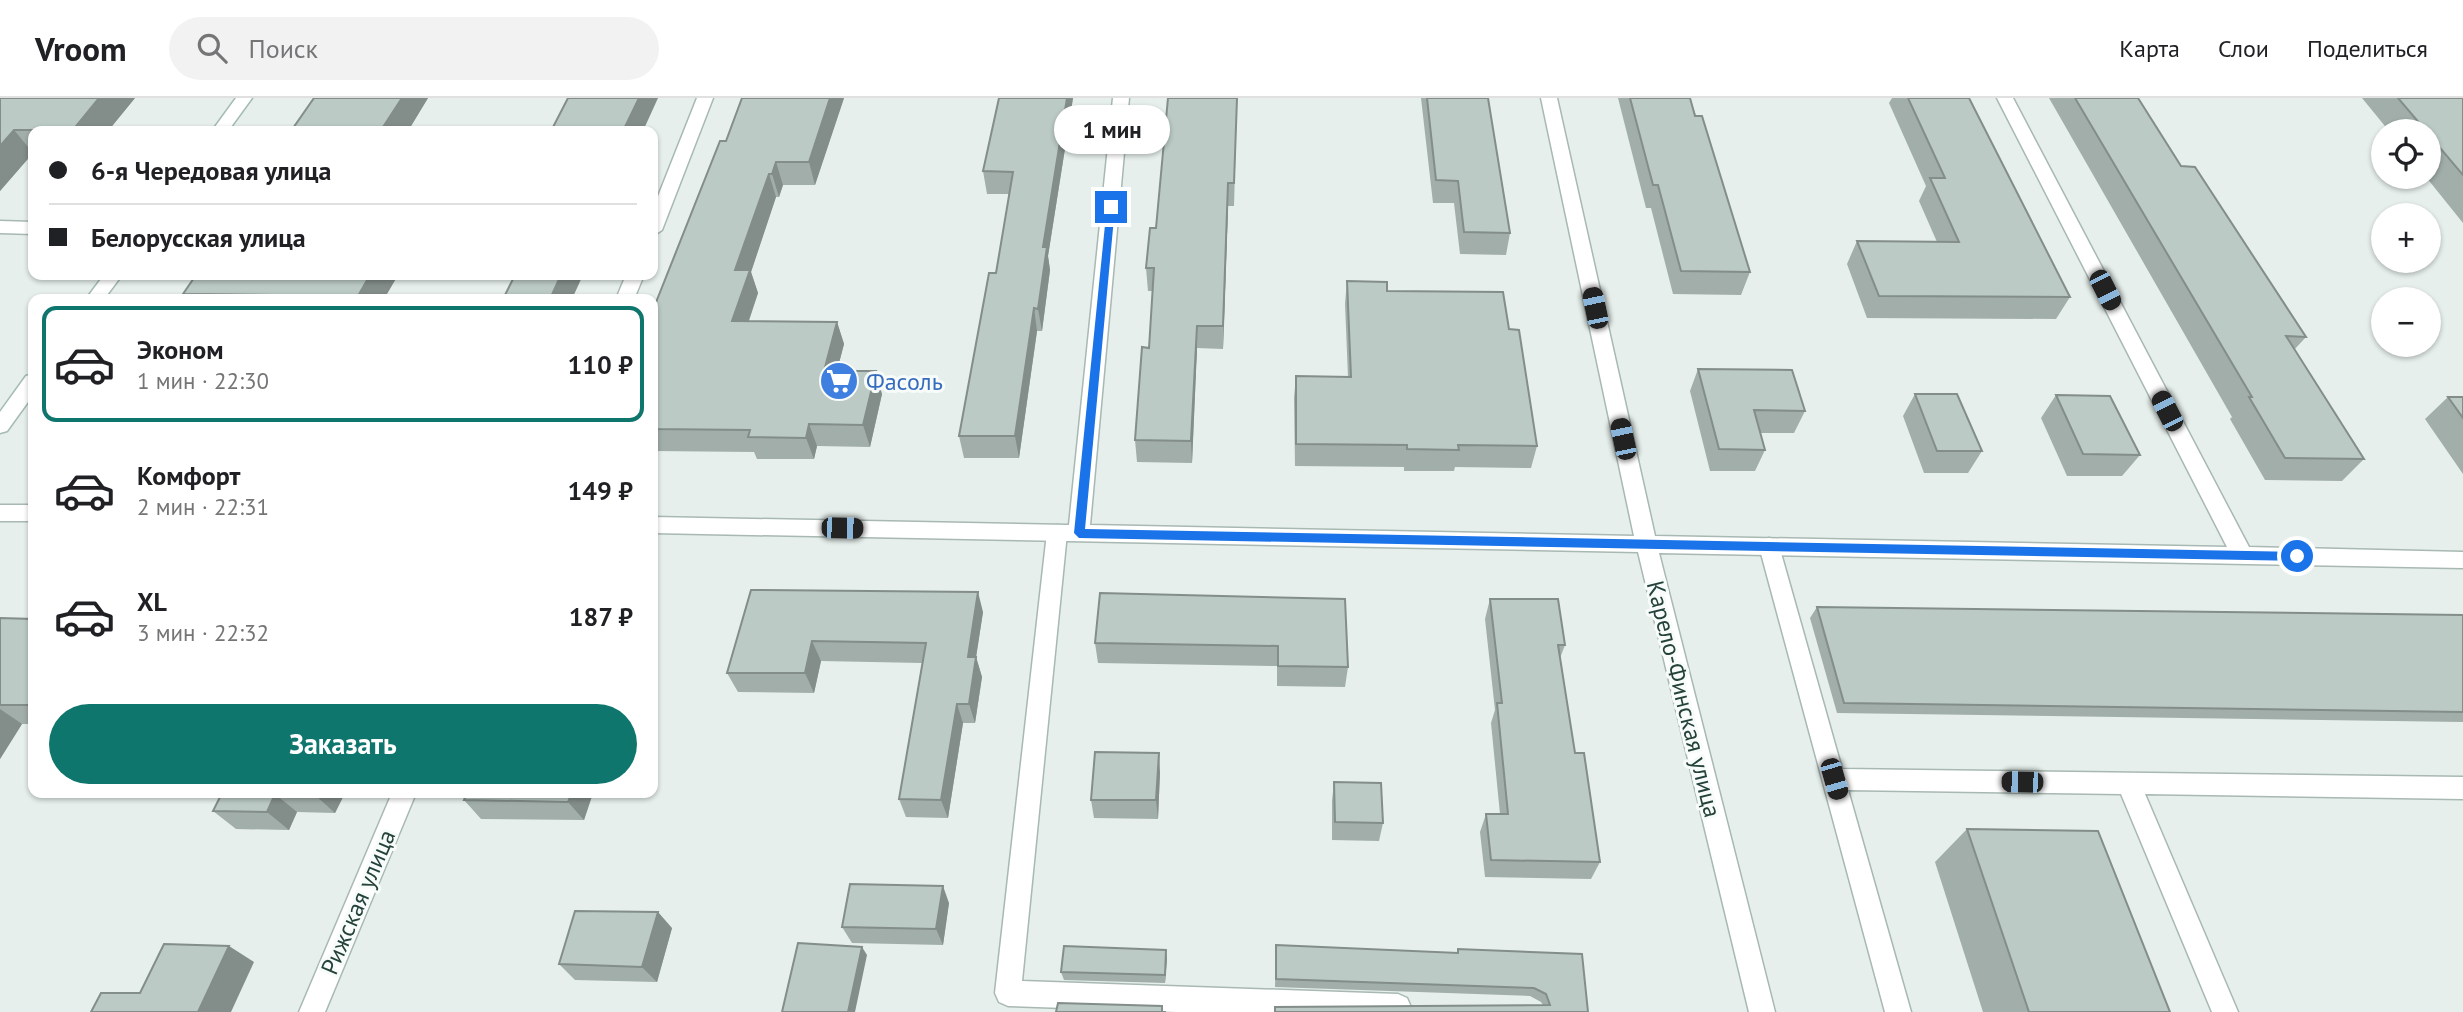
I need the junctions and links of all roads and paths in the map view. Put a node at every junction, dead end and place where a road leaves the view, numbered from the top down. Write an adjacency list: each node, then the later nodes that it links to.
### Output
1 (244, 98): 6 (street)
2 (705, 98): 7 (street)
3 (1121, 98): 15 (street)
4 (1549, 98): 16 (street, Карело-Финская улица)
5 (2005, 98): 18 (street)
6 (224, 126)
7 (658, 217)
8 (0, 227): 9 (street)
9 (28, 228)
10 (28, 388): 11 (street)
11 (0, 426)
12 (0, 513): 13 (street)
13 (28, 513)
14 (658, 525): 15 (street)
15 (1068, 533): 16 (street); 24 (street)
16 (1646, 544): 17 (street); 26 (street, Карело-Финская улица)
17 (1769, 546): 18 (street); 20 (street)
18 (2242, 555): 19 (street)
19 (2463, 559)
20 (1834, 779): 21 (street); 27 (street)
21 (2129, 784): 22 (street); 28 (street)
22 (2463, 788)
23 (402, 798): 25 (street, Рижская улица)
24 (1420, 1008)
25 (312, 1012)
26 (1762, 1012)
27 (1898, 1012)
28 (2225, 1012)

